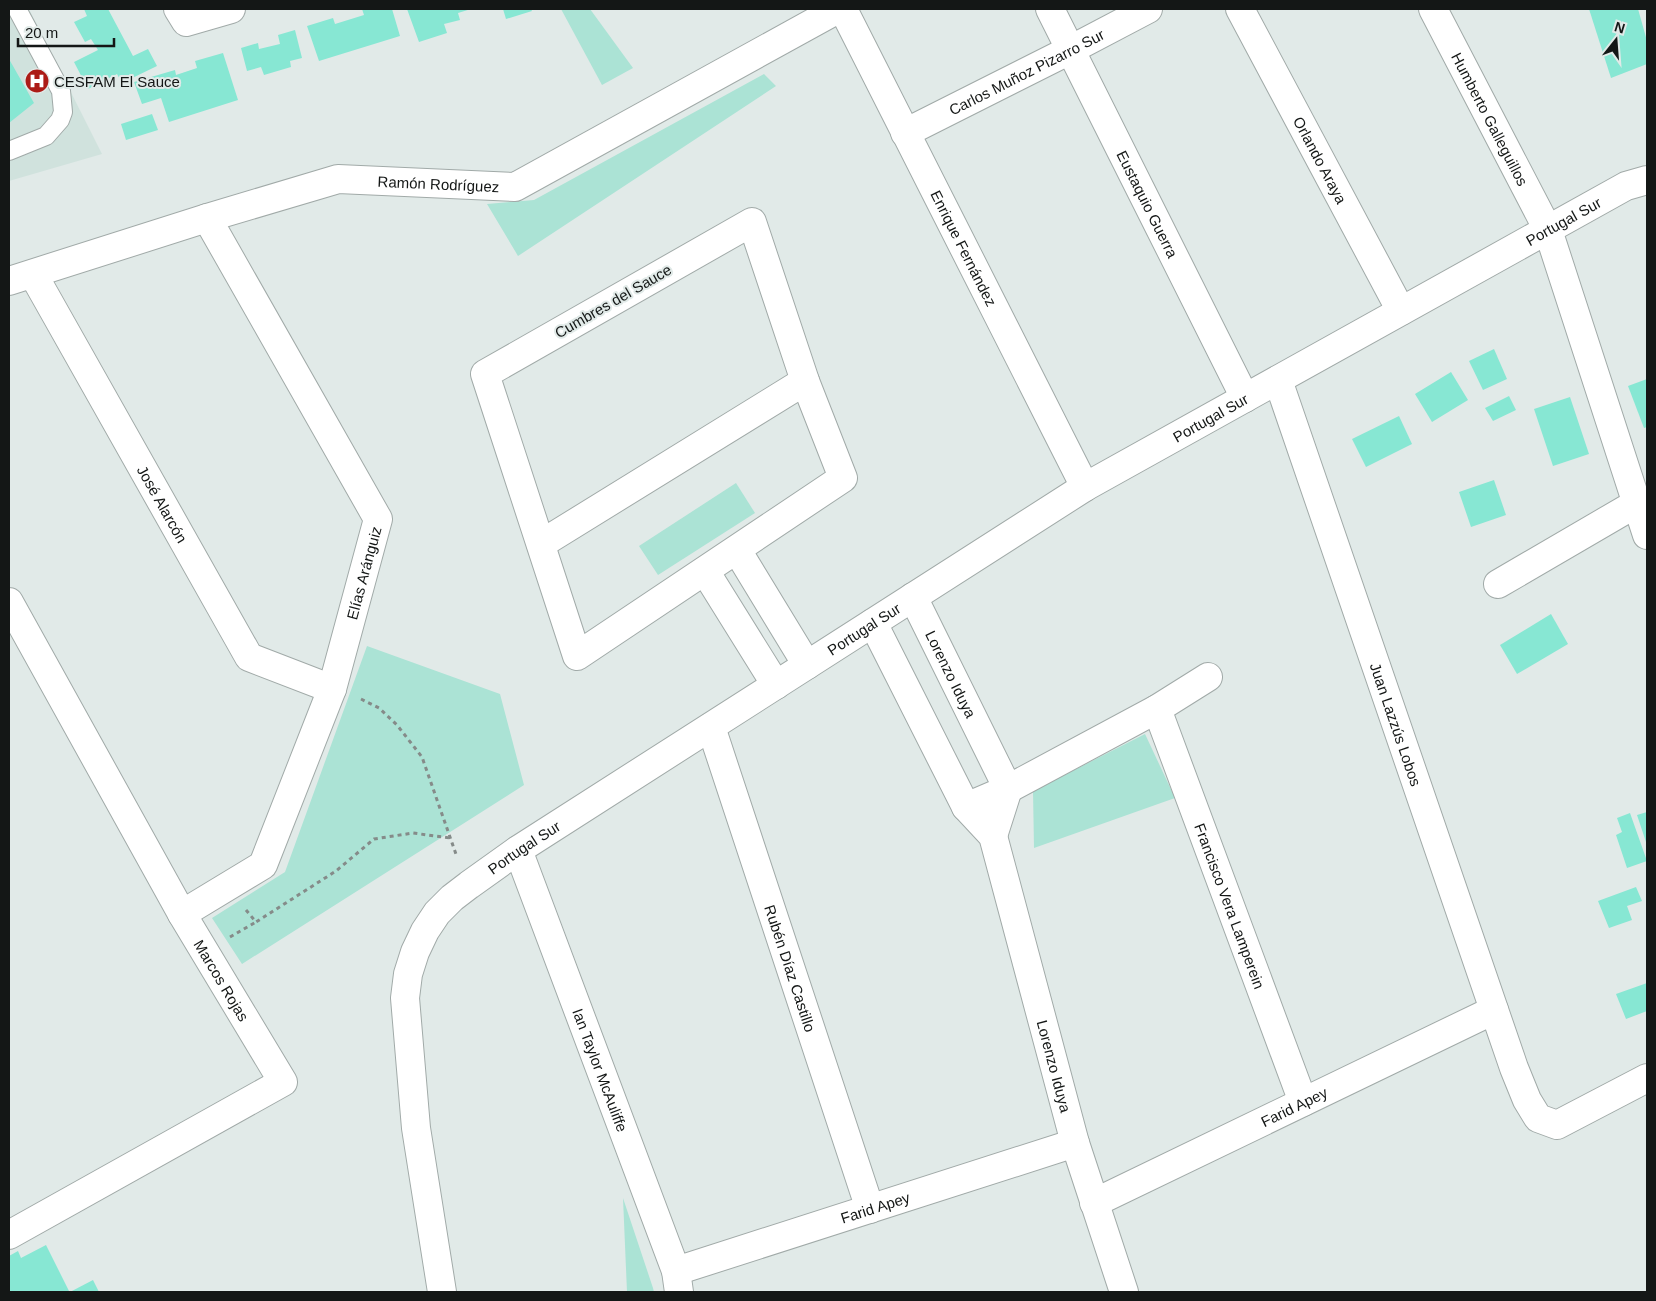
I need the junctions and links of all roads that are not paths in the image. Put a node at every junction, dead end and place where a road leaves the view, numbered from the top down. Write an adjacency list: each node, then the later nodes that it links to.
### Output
1 (17, 9): 12 (lane)
2 (178, 9): 3 (street)
3 (231, 9)
4 (838, 9): 14 (street, Ramón Rodríguez)
5 (843, 9): 11 (street, Enrique Fernández)
6 (1050, 9): 10 (street, Eustaquio Guerra)
7 (1148, 9): 10 (street, Carlos Muñoz Pizarro Sur)
8 (1240, 9): 17 (street, Orlando Araya)
9 (1433, 9): 15 (street, Humberto Galleguillos)
10 (1070, 50): 11 (street, Carlos Muñoz Pizarro Sur); 20 (street, Eustaquio Guerra)
11 (905, 132): 21 (street, Enrique Fernández)
12 (9, 151)
13 (1647, 180): 15 (street, Portugal Sur)
14 (207, 218): 16 (street, Ramón Rodríguez); 34 (street, Elías Aránguiz)
15 (1548, 230): 17 (street, Portugal Sur); 22 (street, Humberto Galleguillos)
16 (21, 277): 34 (street, José Alarcón)
17 (1401, 311): 18 (street, Portugal Sur)
18 (1278, 380): 20 (street, Portugal Sur); 42 (street, Juan Lazzús Lobos)
19 (805, 381): 24 (street); 24 (street, Cumbres del Sauce); 25 (street, Cumbres del Sauce)
20 (1245, 398): 21 (street, Portugal Sur)
21 (1085, 487): 28 (street, Portugal Sur)
22 (1636, 503): 23 (street, Humberto Galleguillos); 27 (street)
23 (1647, 535)
24 (541, 544): 26 (street, Cumbres del Sauce)
25 (737, 550): 26 (street, Cumbres del Sauce); 31 (street)
26 (705, 571): 33 (street)
27 (1498, 584)
28 (913, 597): 30 (street, Portugal Sur); 37 (street, Lorenzo Iduya)
29 (9, 602): 41 (street, Marcos Rojas)
30 (873, 623): 31 (street, Portugal Sur); 38 (street, Lorenzo Iduya)
31 (807, 665): 33 (street, Portugal Sur)
32 (1208, 677): 35 (street)
33 (776, 685): 36 (street, Portugal Sur)
34 (332, 689): 41 (street, Elías Aránguiz)
35 (1157, 709): 37 (street); 44 (street, Francisco Vera Lamperein)
36 (710, 727): 40 (street, Portugal Sur); 47 (street, Rubén Díaz Castillo)
37 (1008, 789): 38 (street); 39 (street)
38 (966, 807): 39 (street, Lorenzo Iduya)
39 (993, 836): 45 (street, Lorenzo Iduya)
40 (518, 850): 49 (street, Ian Taylor McAuliffe); 50 (street, Portugal Sur)
41 (182, 914): 48 (street, Marcos Rojas)
42 (1494, 1010): 43 (street, Juan Lazzús Lobos); 44 (street, Farid Apey)
43 (1647, 1078)
44 (1303, 1102): 46 (street, Farid Apey)
45 (1075, 1143): 46 (street, Lorenzo Iduya); 47 (street, Farid Apey)
46 (1094, 1203): 51 (street, Lorenzo Iduya)
47 (870, 1209): 49 (street, Farid Apey)
48 (9, 1235)
49 (677, 1282)
50 (442, 1292)
51 (1124, 1292)

